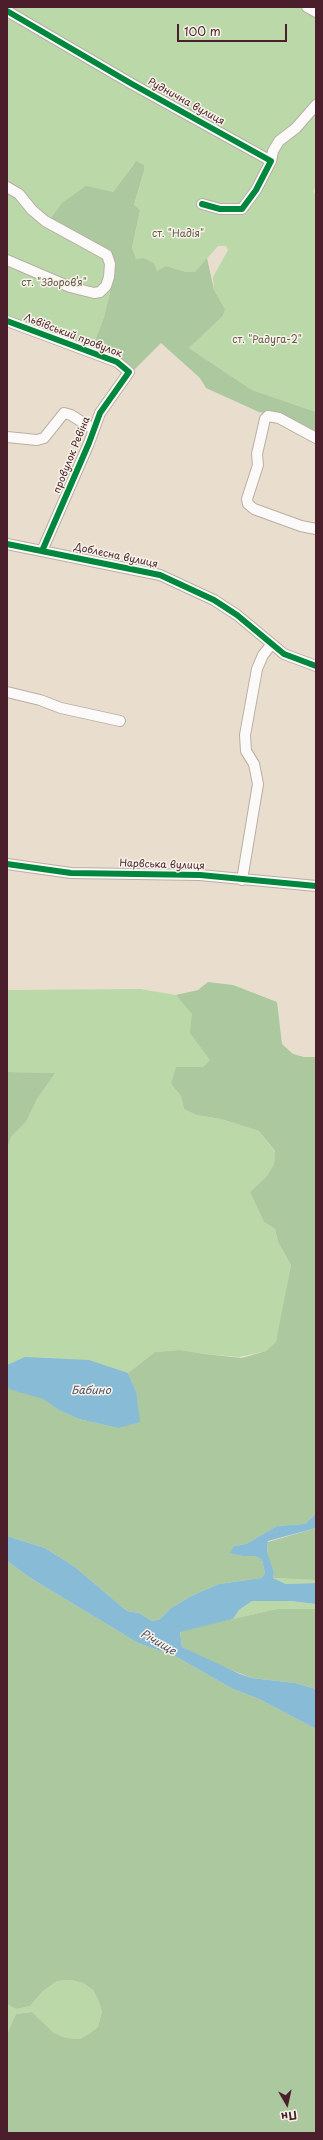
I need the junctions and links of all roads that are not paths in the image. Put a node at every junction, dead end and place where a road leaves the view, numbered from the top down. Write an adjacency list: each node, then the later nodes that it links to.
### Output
1 (307, 7): 3 (street)
2 (7, 11): 5 (street, Руднична вулиця)
3 (316, 12)
4 (316, 105): 5 (street)
5 (271, 161): 7 (street)
6 (7, 187): 8 (street)
7 (202, 204)
8 (7, 260)
9 (7, 321): 10 (street, Львівський провулок)
10 (129, 372): 11 (street, провулок Ревіна)
11 (93, 429): 12 (street); 16 (street, провулок Ревіна)
12 (7, 437)
13 (316, 438): 14 (street)
14 (316, 529)
15 (7, 544): 16 (street, Доблесна вулиця)
16 (42, 551): 17 (street, Доблесна вулиця)
17 (271, 645): 18 (street, Доблесна вулиця); 22 (street)
18 (316, 666)
19 (7, 692): 20 (street)
20 (120, 721)
21 (7, 864): 22 (street, Нарвська вулиця)
22 (242, 880): 23 (street, Нарвська вулиця)
23 (316, 886)

